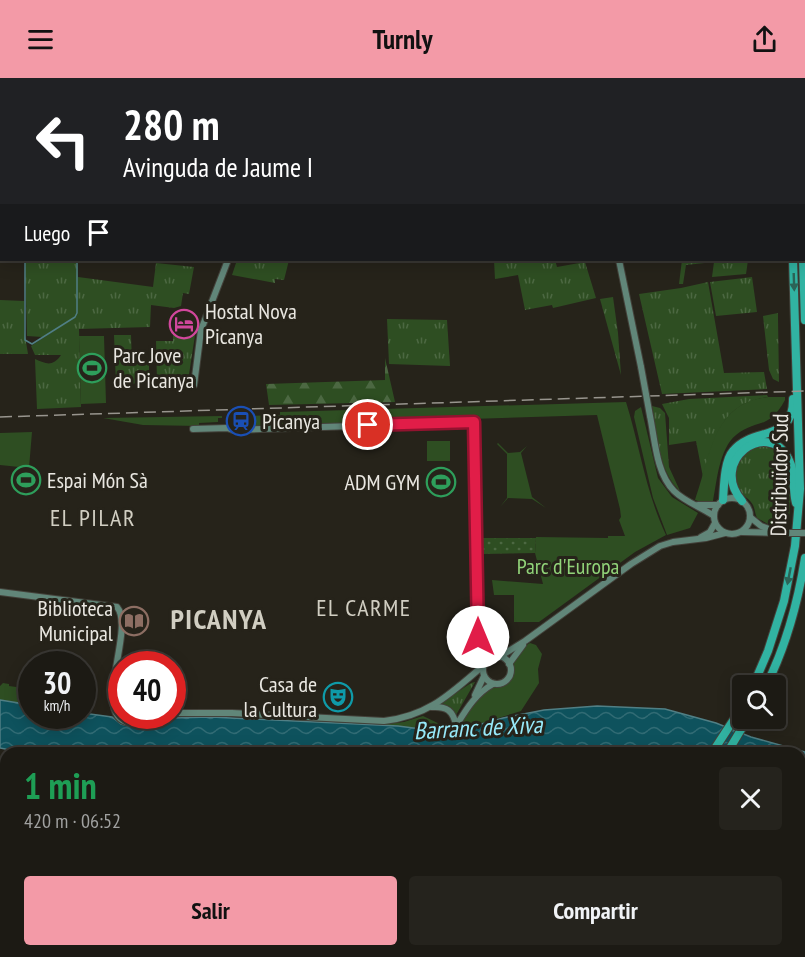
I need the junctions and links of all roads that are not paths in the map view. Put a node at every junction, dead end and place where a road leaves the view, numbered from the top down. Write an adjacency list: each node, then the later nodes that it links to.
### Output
1 (228, 261): 9 (street)
2 (619, 261): 13 (street, bridge)
3 (793, 261): 7 (highway, Distribuïdor Sud, one-way to 7)
4 (803, 261): 5 (highway)
5 (804, 298): 6 (highway); 8 (highway)
6 (805, 303)
7 (795, 305): 12 (highway); 14 (highway, Distribuïdor Sud)
8 (805, 320)
9 (194, 385)
10 (193, 429): 24 (street)
11 (742, 501): 12 (street); 14 (highway); 15 (street)
12 (720, 502): 13 (street); 16 (street)
13 (697, 505): 16 (street)
14 (798, 510): 30 (highway, Distribuïdor Sud, one-way to 30)
15 (750, 517): 17 (street); 19 (street)
16 (714, 520): 18 (street); 21 (street)
17 (741, 532): 18 (street); 19 (street)
18 (725, 533): 21 (street)
19 (780, 533): 20 (street, bridge)
20 (805, 533)
21 (695, 539): 25 (street)
22 (805, 558): 31 (highway, Distribuïdor Sud)
23 (0, 592): 26 (street)
24 (478, 637): 27 (street); 28 (street)
25 (525, 641): 27 (street); 29 (street)
26 (119, 651)
27 (497, 657): 28 (street); 29 (street)
28 (485, 664): 32 (street); 33 (street)
29 (509, 664): 34 (street)
30 (758, 675)
31 (771, 675)
32 (484, 676): 33 (street); 34 (street); 35 (street)
33 (467, 681): 36 (street)
34 (493, 684): 35 (street)
35 (473, 700): 36 (street)
36 (432, 707): 37 (street)
37 (186, 713)
38 (732, 723): 40 (highway)
39 (741, 729): 41 (highway)
40 (716, 747)
41 (731, 747)

